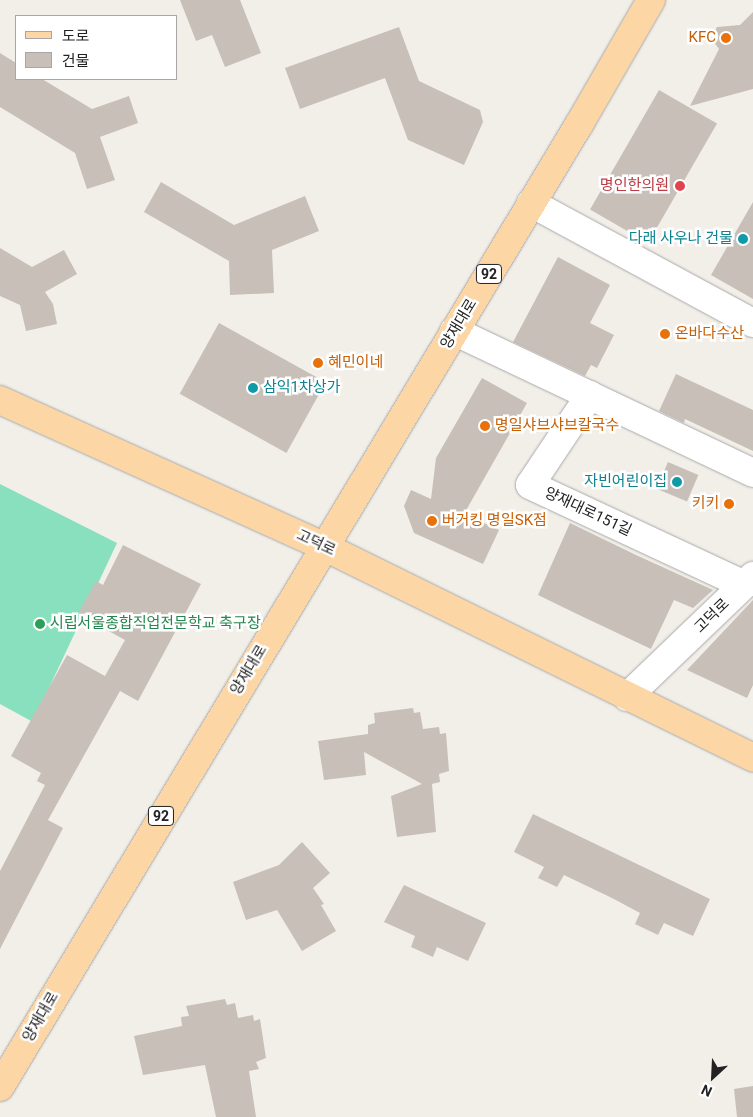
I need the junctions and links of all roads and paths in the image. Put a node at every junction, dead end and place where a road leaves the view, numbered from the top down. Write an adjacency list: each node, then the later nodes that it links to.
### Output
1 (651, 0): 2 (main road, 양재대로 / 92)
2 (531, 204): 3 (street); 4 (main road, 양재대로 / 92)
3 (753, 323)
4 (454, 331): 5 (street); 8 (main road, 양재대로 / 92)
5 (590, 395): 7 (street); 9 (street, 양재대로151길)
6 (0, 400): 8 (main road, 고덕로)
7 (753, 473)
8 (325, 547): 10 (main road, 고덕로); 12 (main road, 양재대로 / 92)
9 (748, 580): 10 (street, 고덕로)
10 (627, 697): 11 (main road, 고덕로)
11 (752, 756)
12 (0, 1087)

